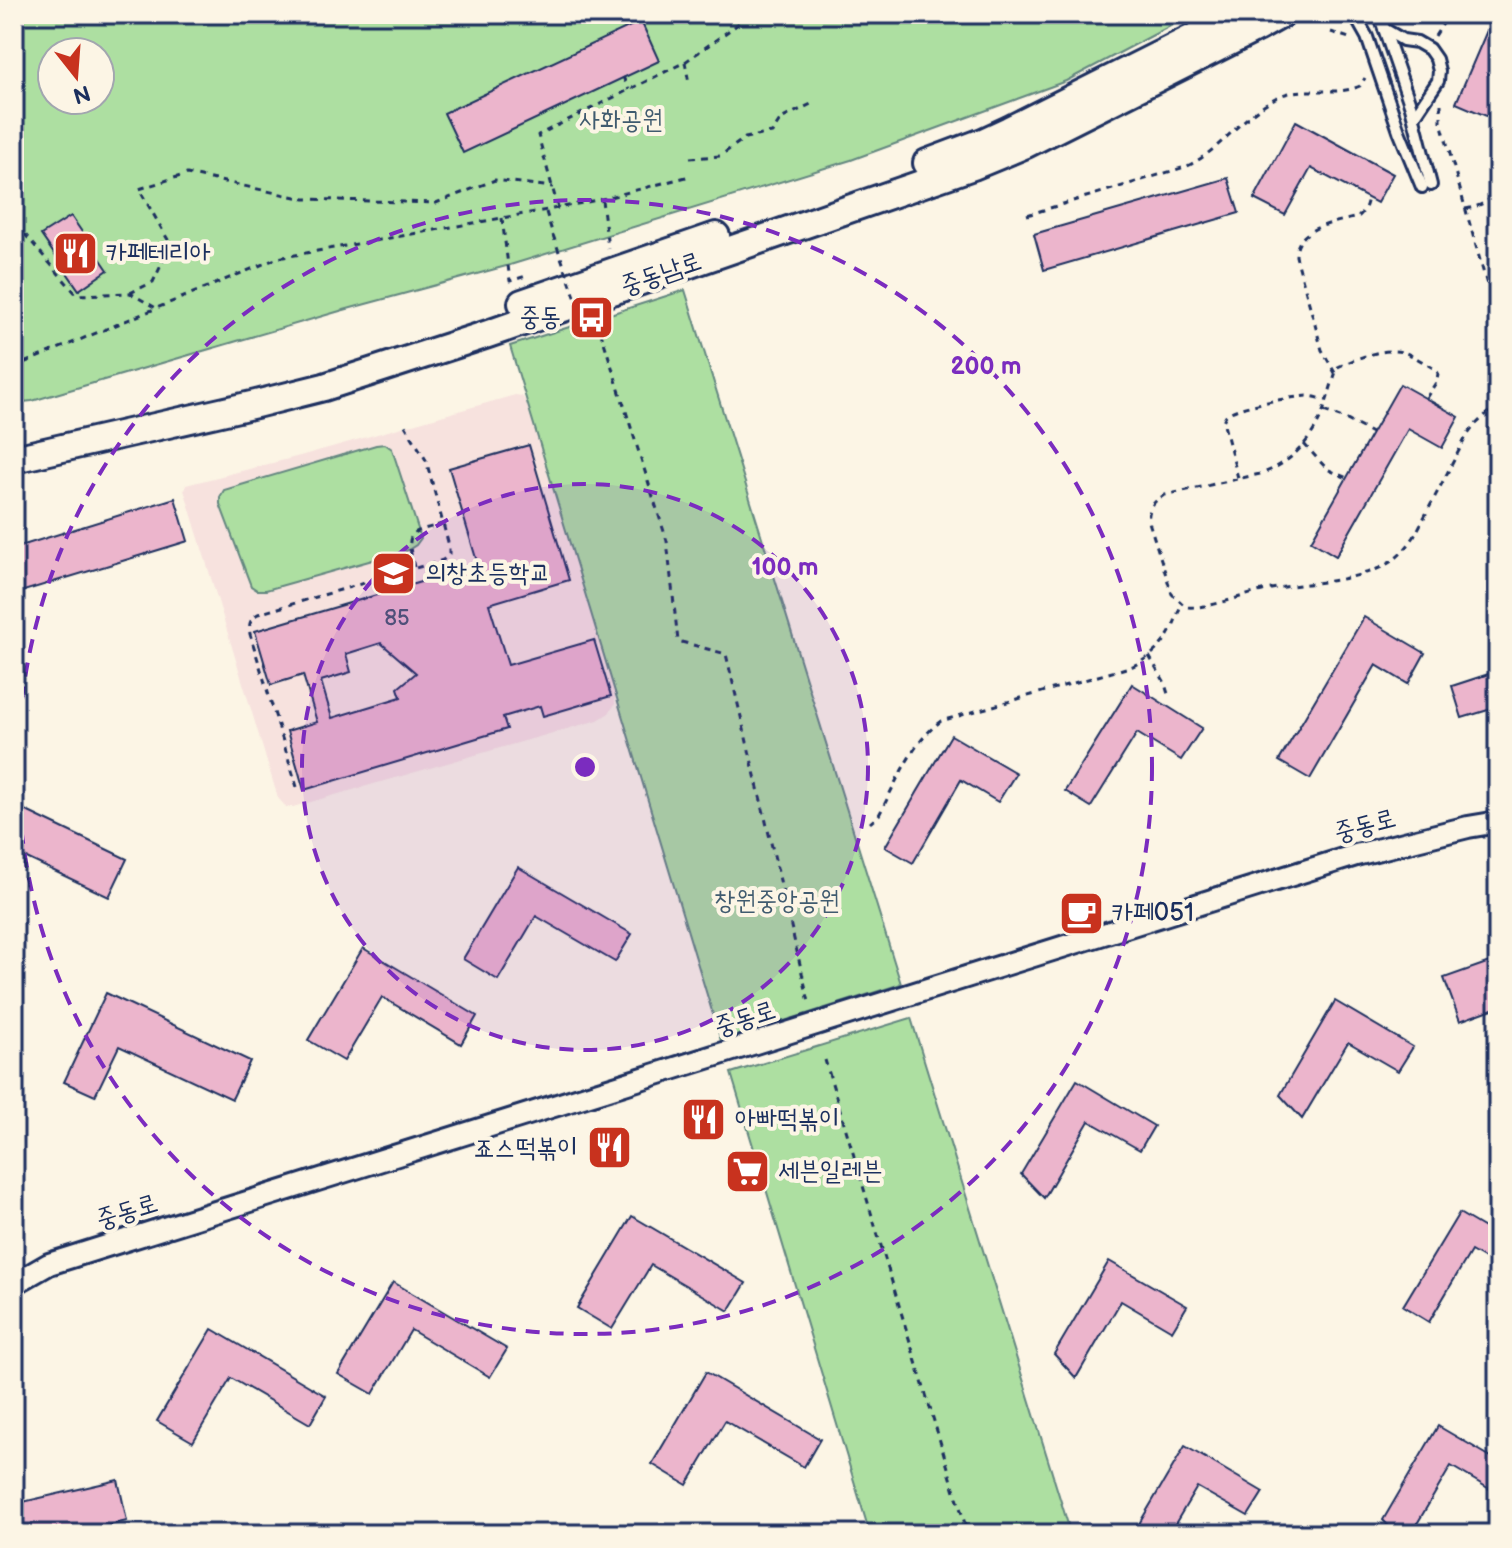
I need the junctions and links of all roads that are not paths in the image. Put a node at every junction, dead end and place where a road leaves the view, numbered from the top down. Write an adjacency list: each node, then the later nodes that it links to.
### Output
1 (1241, 14): 7 (street, 중동남로)
2 (1282, 14): 8 (street, 중동남로)
3 (1354, 14): 6 (lane)
4 (1379, 14): 5 (lane)
5 (1384, 29): 6 (lane); 6 (lane)
6 (1414, 117)
7 (14, 441)
8 (14, 459)
9 (1498, 822): 10 (street, 중동로)
10 (14, 1284)

